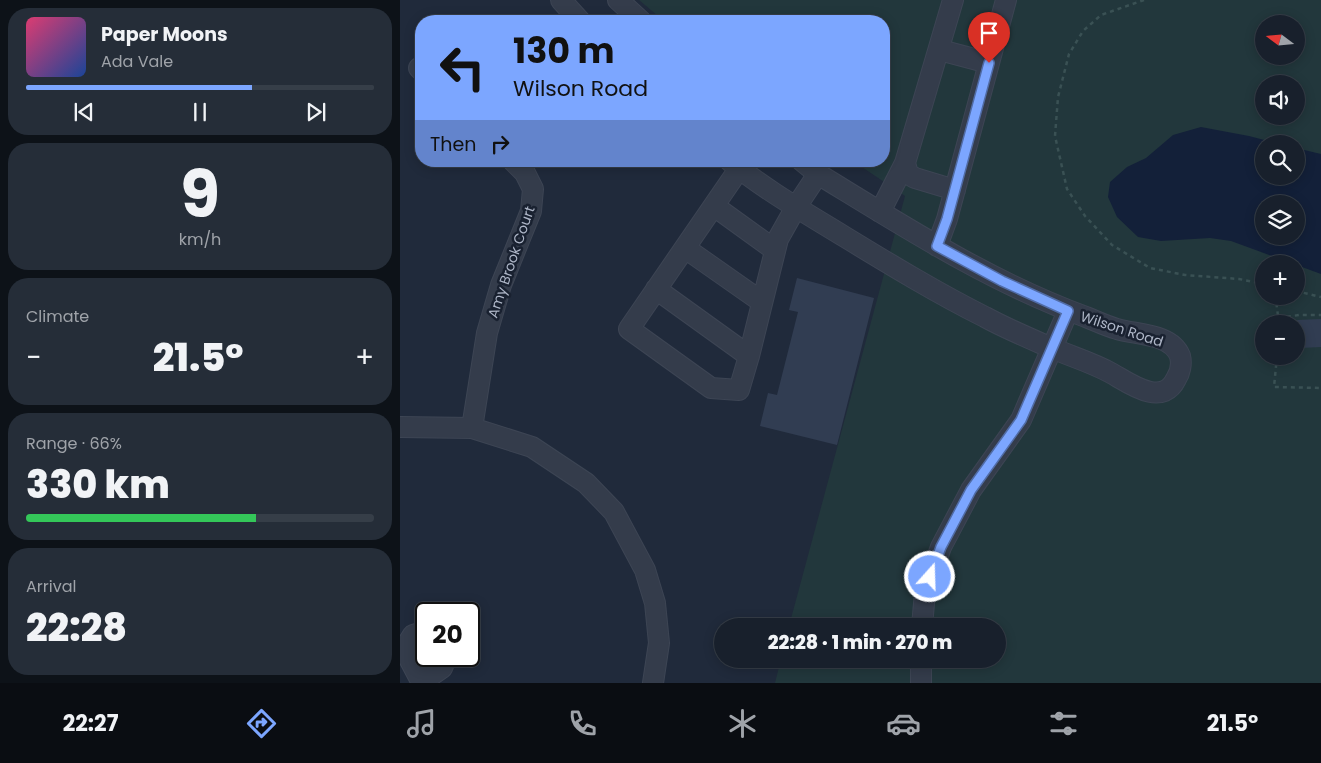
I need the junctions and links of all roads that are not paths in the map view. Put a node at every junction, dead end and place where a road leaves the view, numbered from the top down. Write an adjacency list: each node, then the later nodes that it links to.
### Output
1 (561, 0): 5 (street)
2 (618, 0): 6 (street)
3 (953, 0): 7 (street)
4 (1006, 0): 8 (street)
5 (575, 15)
6 (634, 15)
7 (940, 50): 8 (street); 9 (street)
8 (989, 63): 15 (street)
9 (904, 164): 15 (street); 18 (street)
10 (519, 167): 28 (street, Amy Brook Court)
11 (733, 167): 16 (street)
12 (737, 167): 17 (street, Wilson Road)
13 (809, 167): 14 (street, Wilson Road)
14 (818, 174): 17 (street); 18 (street, Wilson Road)
15 (955, 190): 19 (street)
16 (714, 206): 20 (street); 21 (street)
17 (796, 207): 21 (street); 25 (street, Wilson Road)
18 (880, 212): 19 (street, Wilson Road)
19 (937, 246): 24 (street, Wilson Road)
20 (685, 248): 22 (street); 23 (street)
21 (775, 250): 23 (street)
22 (656, 290): 26 (street); 26 (street)
23 (762, 302): 26 (street)
24 (1068, 311): 25 (street); 25 (street, Wilson Road)
25 (1052, 348): 29 (street)
26 (749, 356)
27 (400, 427): 28 (street)
28 (472, 428): 35 (street)
29 (923, 618)
30 (415, 634): 31 (street)
31 (402, 649): 34 (street)
32 (442, 667): 34 (street)
33 (921, 668): 36 (street)
34 (422, 682)
35 (653, 683)
36 (922, 683)

